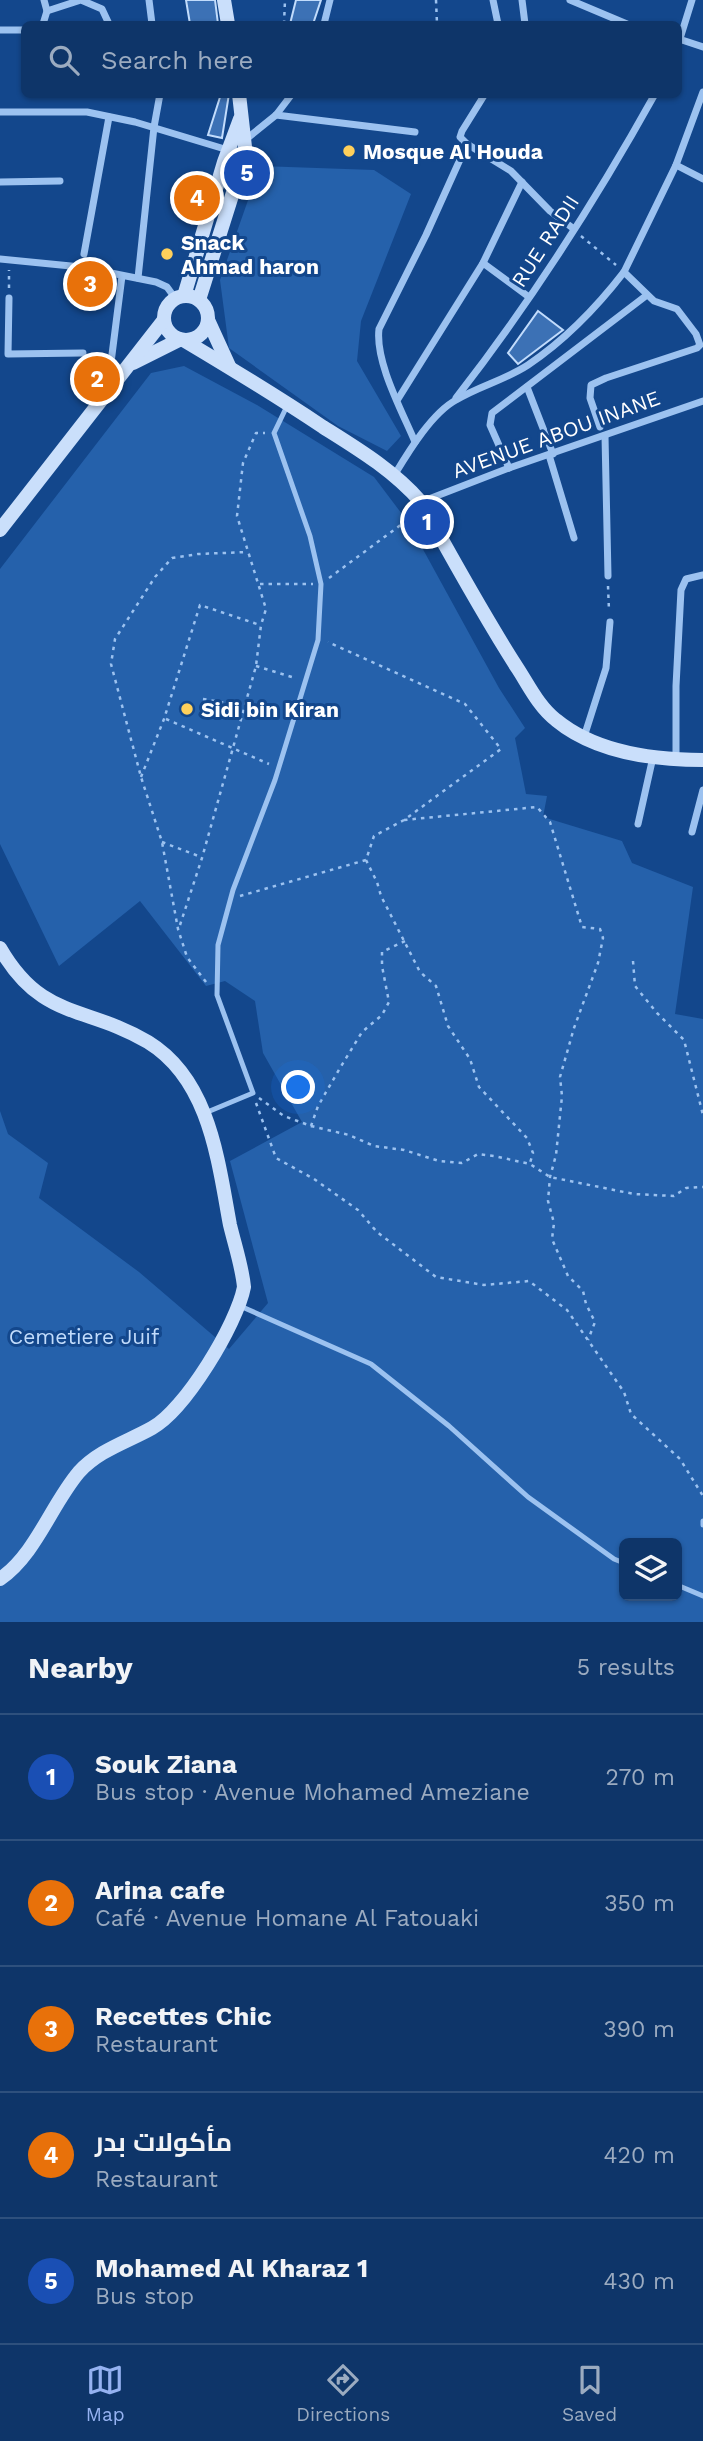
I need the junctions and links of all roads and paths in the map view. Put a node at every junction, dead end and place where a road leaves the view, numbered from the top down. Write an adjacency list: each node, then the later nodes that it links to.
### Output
1 (44, 0): 11 (street)
2 (149, 0): 14 (street)
3 (224, 0): 15 (street)
4 (285, 0): 16 (path)
5 (330, 0): 17 (street)
6 (436, 0): 18 (path)
7 (493, 0): 19 (street)
8 (522, 0): 20 (street)
9 (570, 0): 21 (street)
10 (692, 0): 24 (street)
11 (47, 11): 12 (street); 13 (street)
12 (44, 21)
13 (108, 21)
14 (152, 21)
15 (228, 21)
16 (284, 21)
17 (325, 21)
18 (437, 21)
19 (497, 21)
20 (525, 21)
21 (620, 21)
22 (0, 30): 23 (street)
23 (21, 30)
24 (682, 32)
25 (682, 42): 26 (street)
26 (703, 47)
27 (703, 92): 40 (street)
28 (159, 98): 36 (street)
29 (239, 98): 38 (street)
30 (289, 98): 34 (street)
31 (483, 98): 39 (street)
32 (652, 98): 45 (street, RUE RADII)
33 (0, 112): 35 (street)
34 (276, 115): 37 (street); 38 (street)
35 (109, 117): 36 (street); 46 (street)
36 (154, 127): 38 (street); 52 (street)
37 (415, 132)
38 (235, 142): 54 (street); 57 (street)
39 (467, 144): 44 (street); 66 (street)
40 (676, 165): 41 (street); 50 (street)
41 (703, 179)
42 (60, 181): 43 (street)
43 (0, 182)
44 (522, 183): 45 (street); 49 (street)
45 (574, 229): 50 (path); 55 (street, RUE RADII)
46 (84, 254)
47 (0, 259): 48 (street)
48 (9, 260): 51 (street); 56 (path)
49 (483, 263): 55 (street); 66 (street)
50 (624, 272): 53 (street); 67 (street)
51 (122, 276): 52 (street); 65 (street)
52 (138, 278): 54 (street)
53 (648, 295): 64 (street); 70 (street)
54 (179, 297): 57 (street); 59 (street)
55 (529, 297): 67 (street, RUE RADII)
56 (9, 298): 61 (street)
57 (199, 300): 58 (street)
58 (208, 320): 60 (street); 63 (street)
59 (163, 321): 60 (street); 62 (street)
60 (182, 341): 62 (street); 63 (street)
61 (83, 353)
62 (129, 365): 65 (street)
63 (229, 367): 69 (street)
64 (527, 387): 74 (street); 75 (street)
65 (106, 396): 78 (street)
66 (398, 399): 73 (street)
67 (454, 401): 73 (street, RUE RADII)
68 (703, 401): 72 (street, AVENUE ABOU INANE)
69 (288, 404): 71 (lane); 76 (street)
70 (600, 427)
71 (274, 433): 80 (path); 83 (lane)
72 (605, 436): 74 (street, AVENUE ABOU INANE); 82 (street)
73 (415, 442): 76 (street, RUE RADII)
74 (551, 455): 75 (street, AVENUE ABOU INANE); 79 (street)
75 (509, 468): 77 (street, AVENUE ABOU INANE)
76 (395, 474): 77 (street)
77 (425, 508): 83 (path); 93 (street)
78 (0, 530)
79 (574, 538)
80 (247, 552): 84 (path); 99 (path)
81 (703, 575): 96 (street)
82 (608, 576): 85 (path)
83 (321, 583): 84 (path); 87 (lane)
84 (260, 584): 86 (path)
85 (610, 622): 93 (street)
86 (261, 625): 88 (path); 92 (path)
87 (318, 637): 89 (lane); 101 (path)
88 (256, 666): 89 (path); 91 (path)
89 (305, 681): 98 (lane)
90 (203, 699): 91 (path)
91 (245, 706): 94 (path)
92 (164, 719): 94 (path); 99 (path)
93 (584, 737): 95 (street)
94 (232, 748): 98 (path); 105 (path)
95 (653, 757): 96 (street); 102 (street)
96 (676, 760): 97 (street)
97 (703, 760)
98 (278, 768): 107 (lane)
99 (141, 777): 104 (path)
100 (703, 790): 103 (street)
101 (404, 820): 106 (path); 118 (path)
102 (638, 824)
103 (692, 832)
104 (162, 842): 105 (path); 108 (path)
105 (202, 858): 108 (path)
106 (366, 860): 107 (path); 109 (path)
107 (230, 899): 112 (lane)
108 (178, 929): 112 (path)
109 (405, 941): 116 (path); 117 (path)
110 (0, 948): 114 (street)
111 (633, 961): 115 (path)
112 (217, 995): 113 (lane)
113 (253, 1094): 114 (lane); 116 (path); 121 (path)
114 (205, 1113): 120 (street)
115 (703, 1115)
116 (311, 1126): 117 (path)
117 (530, 1164): 118 (path)
118 (550, 1177): 119 (path); 121 (path)
119 (703, 1187)
120 (240, 1306): 123 (lane); 124 (street)
121 (588, 1340): 122 (path)
122 (703, 1495)
123 (619, 1561)
124 (0, 1579)
125 (682, 1588): 126 (lane)
126 (703, 1596)

